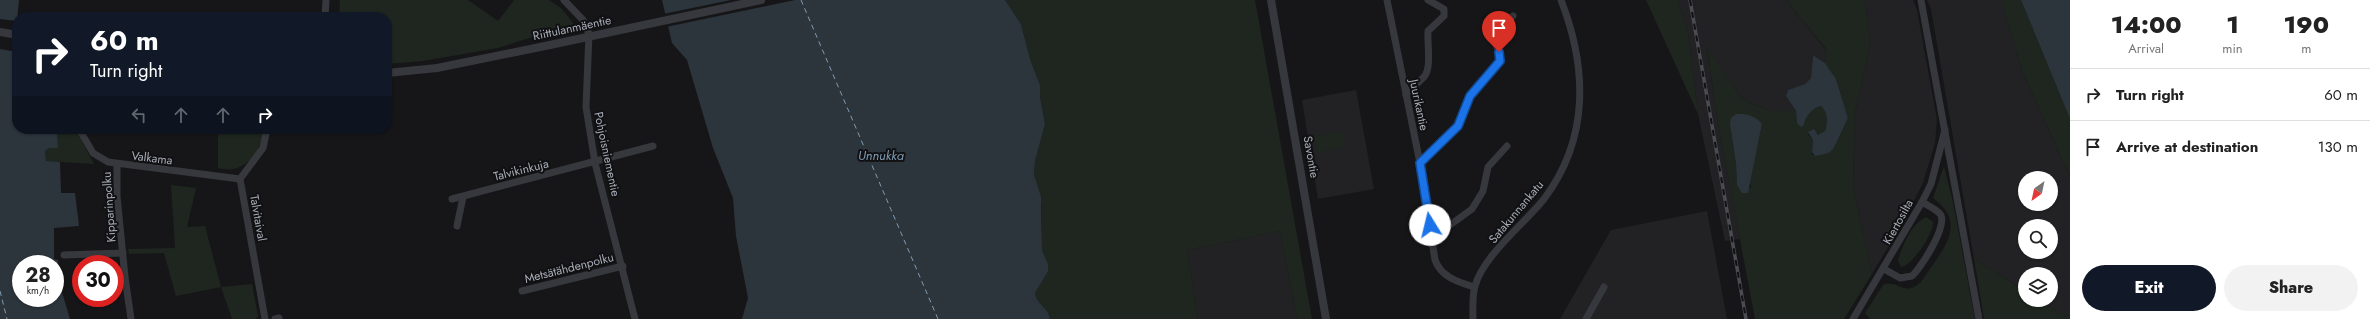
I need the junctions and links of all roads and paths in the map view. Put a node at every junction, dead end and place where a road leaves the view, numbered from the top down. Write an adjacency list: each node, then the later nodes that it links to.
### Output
1 (326, 0): 9 (street)
2 (564, 0): 20 (street, Pohjoisniementie)
3 (761, 0): 13 (street, Riittulanmäentie, bridge)
4 (1271, 0): 39 (street, Savontie)
5 (1387, 0): 14 (street, Juurikantie)
6 (1428, 0): 14 (street)
7 (1561, 0): 33 (street, Satakunnankatu)
8 (1921, 0): 15 (street)
9 (325, 12)
10 (1513, 16): 21 (street)
11 (0, 32): 12 (street)
12 (12, 34)
13 (392, 72)
14 (1406, 95): 21 (street, Juurikantie)
15 (1946, 128): 26 (street, Kiertosilta); 43 (street)
16 (82, 134): 22 (street, Valkama)
17 (266, 134): 23 (street)
18 (653, 146): 20 (street, Talvikinkuja)
19 (1507, 146): 28 (street)
20 (595, 163): 24 (street, Talvikinkuja); 31 (street, Pohjoisniementie)
21 (1420, 163): 28 (street, Juurikantie)
22 (117, 165): 23 (street, Valkama); 29 (street, Kipparinpolku)
23 (240, 179): 37 (street, Talvitaival)
24 (463, 197): 25 (street, Talvikinkuja); 27 (street)
25 (452, 199)
26 (1922, 202): 32 (street, Kiertosilta); 32 (street)
27 (457, 226)
28 (1432, 238): 33 (street, Juurikantie)
29 (123, 253): 30 (street); 36 (street, Kipparinpolku)
30 (64, 255)
31 (622, 266): 35 (street, Metsätähdenpolku); 38 (street, Pohjoisniementie)
32 (1884, 269): 42 (street, Kiertosilta)
33 (1474, 287): 40 (street, Satakunnankatu)
34 (1604, 287): 41 (street)
35 (522, 291)
36 (132, 319)
37 (265, 319)
38 (635, 319)
39 (1326, 319)
40 (1473, 319)
41 (1586, 319)
42 (1853, 319)
43 (1979, 319)

